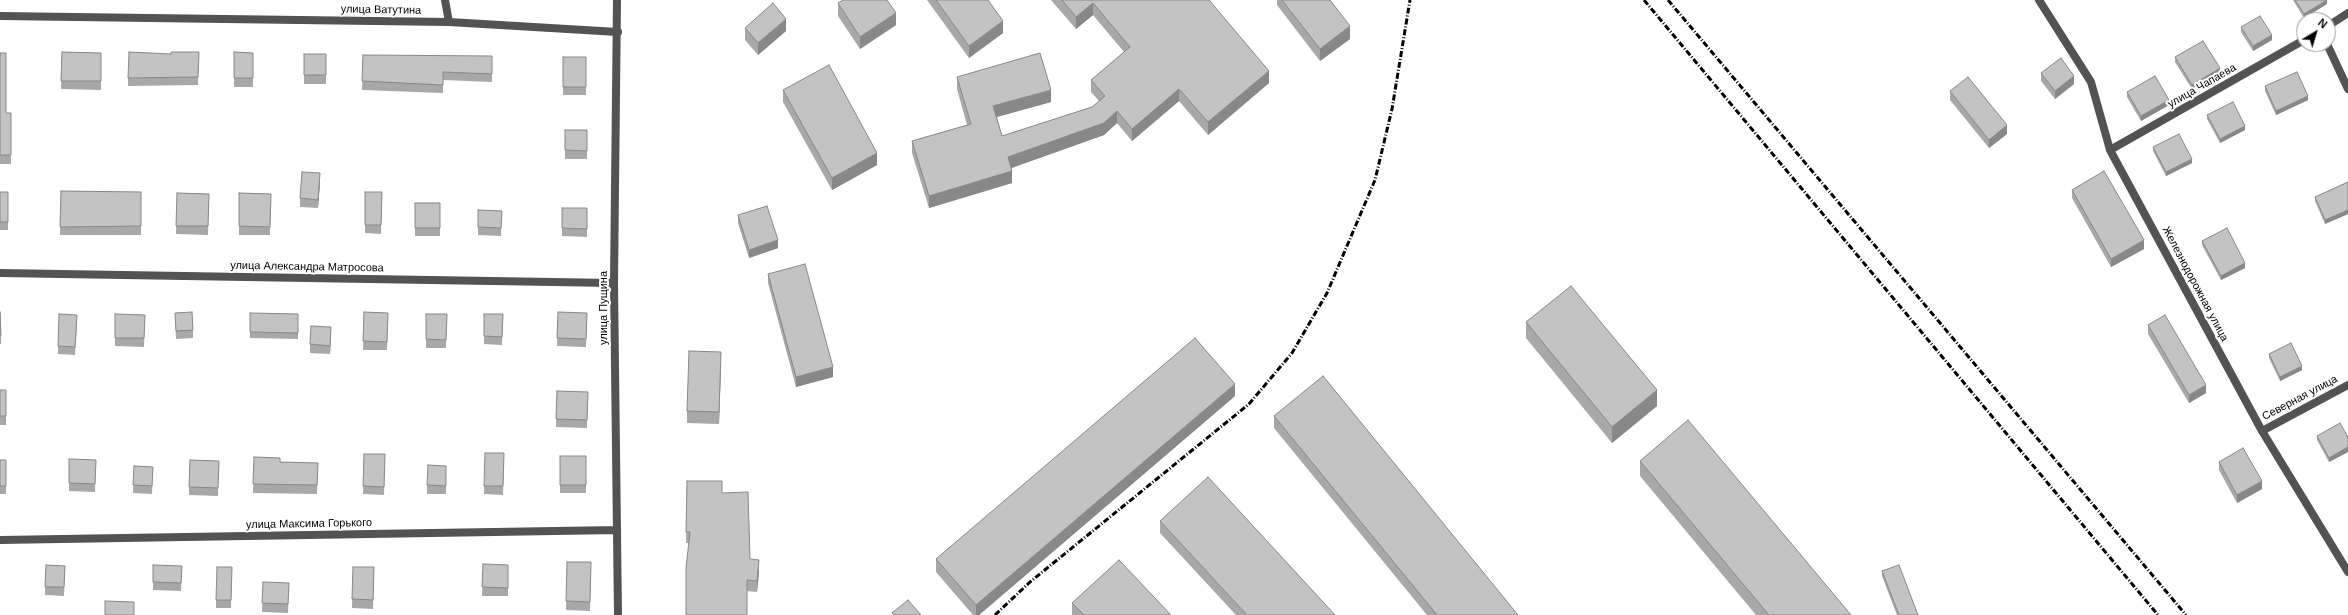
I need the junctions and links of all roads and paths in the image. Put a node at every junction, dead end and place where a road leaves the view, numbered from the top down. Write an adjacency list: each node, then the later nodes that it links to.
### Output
1 (445, 0): 7 (street)
2 (617, 0): 8 (street, улица Пущина)
3 (2039, 0): 12 (street, Железнодорожная улица)
4 (2348, 13): 6 (street)
5 (0, 16): 7 (street, улица Ватутина)
6 (2336, 21)
7 (449, 22): 8 (street, улица Ватутина)
8 (618, 32): 14 (street, улица Пущина)
9 (2296, 45): 12 (street, улица Чапаева)
10 (2331, 52): 11 (street)
11 (2348, 89)
12 (2110, 150): 16 (street, Железнодорожная улица)
13 (0, 273): 14 (street, улица Александра Матросова)
14 (614, 283): 17 (street, улица Пущина)
15 (2348, 385): 16 (street, Северная улица)
16 (2262, 431): 19 (street, Железнодорожная улица)
17 (617, 530): 18 (street, улица Максима Горького); 20 (street, улица Пущина)
18 (0, 540)
19 (2348, 572)
20 (618, 615)

